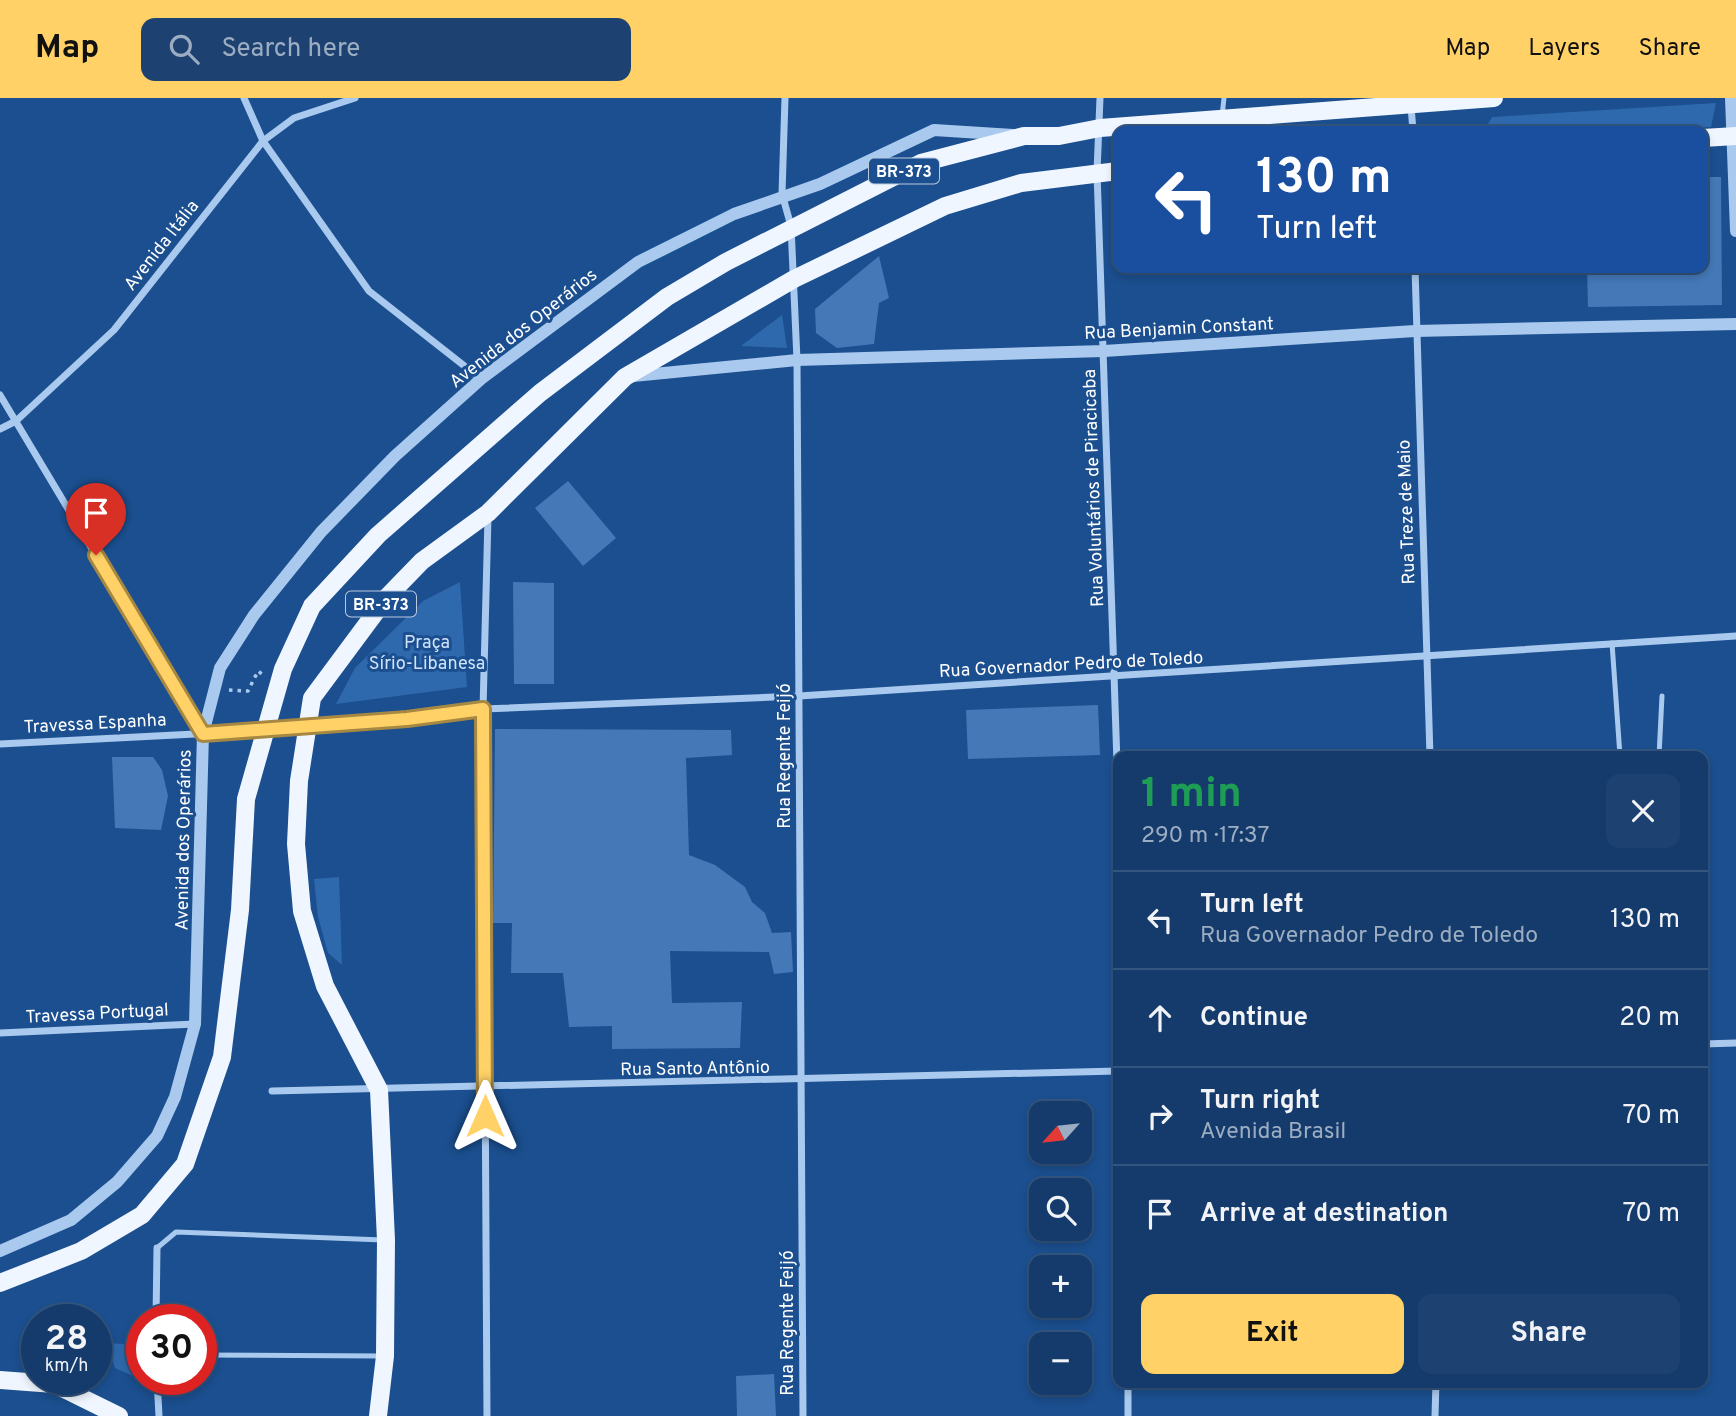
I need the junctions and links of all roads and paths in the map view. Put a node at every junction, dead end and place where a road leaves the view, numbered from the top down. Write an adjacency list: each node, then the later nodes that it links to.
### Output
1 (244, 98): 17 (street)
2 (355, 98): 17 (street, Avenida Itália)
3 (785, 98): 20 (street, Rua Regente Feijó)
4 (1100, 98): 13 (street, Rua Voluntários de Piracicaba)
5 (1224, 98): 9 (lane)
6 (1494, 98): 8 (main road, BR-373)
7 (1731, 98): 15 (street)
8 (1411, 102): 9 (main road, BR-373); 11 (street)
9 (1222, 119): 10 (main road, BR-373)
10 (1127, 126)
11 (1413, 126)
12 (1113, 127): 13 (main road, BR-373)
13 (1100, 128): 14 (main road, BR-373); 19 (street, Rua Voluntários de Piracicaba)
14 (1024, 136): 20 (street, Avenida dos Operários); 21 (main road, BR-373)
15 (1734, 136): 16 (main road); 22 (street)
16 (1708, 138)
17 (263, 141): 30 (street); 32 (street, Avenida Itália)
18 (1113, 171): 19 (main road, BR-373)
19 (1097, 172): 24 (main road, BR-373); 27 (street, Rua Voluntários de Piracicaba)
20 (782, 194): 21 (street, Rua Regente Feijó); 30 (street, Avenida dos Operários)
21 (791, 226): 24 (street, Rua Regente Feijó); 61 (main road, BR-373)
22 (1736, 231)
23 (1415, 273): 26 (street, Rua Treze de Maio)
24 (794, 279): 28 (street, Rua Regente Feijó); 29 (main road, BR-373)
25 (1736, 324): 26 (street, Rua Benjamin Constant)
26 (1415, 331): 27 (street, Rua Benjamin Constant); 37 (street, Rua Treze de Maio)
27 (1104, 351): 28 (street, Rua Benjamin Constant); 38 (street, Rua Voluntários de Piracicaba)
28 (797, 360): 29 (street, Rua Benjamin Constant); 39 (street, Rua Regente Feijó)
29 (625, 377): 34 (main road, BR-373)
30 (481, 379): 43 (street, Avenida dos Operários)
31 (0, 395): 32 (street)
32 (16, 421): 33 (street, Avenida Itália); 43 (street)
33 (0, 429)
34 (488, 513): 41 (street); 56 (main road, BR-373)
35 (1736, 636): 36 (street, Rua Governador Pedro de Toledo)
36 (1612, 643): 37 (street, Rua Governador Pedro de Toledo); 47 (lane)
37 (1426, 658): 38 (street, Rua Governador Pedro de Toledo); 46 (street, Rua Treze de Maio)
38 (1114, 677): 39 (street, Rua Governador Pedro de Toledo); 45 (street, Rua Voluntários de Piracicaba)
39 (799, 696): 41 (street, Rua Governador Pedro de Toledo); 54 (street, Rua Regente Feijó)
40 (1662, 696): 48 (lane)
41 (483, 709): 42 (street, Rua Governador Pedro de Toledo, bridge); 55 (street)
42 (234, 732): 43 (street, Travessa Espanha)
43 (203, 734): 44 (street, Travessa Espanha); 49 (street, Avenida dos Operários)
44 (0, 744)
45 (1117, 751)
46 (1430, 751)
47 (1620, 751)
48 (1659, 751)
49 (195, 1024): 50 (street, Travessa Portugal); 60 (street, Avenida dos Operários)
50 (0, 1033)
51 (1736, 1043): 52 (street)
52 (1708, 1044)
53 (1113, 1071): 54 (street, Rua Santo Antônio)
54 (802, 1081): 55 (street, Rua Santo Antônio); 73 (street, Rua Regente Feijó)
55 (485, 1088): 56 (street, Rua Santo Antônio); 72 (street)
56 (379, 1090): 57 (street, Rua Santo Antônio); 58 (main road, BR-373)
57 (272, 1091)
58 (386, 1240): 59 (lane); 64 (main road, BR-373)
59 (158, 1248): 62 (street)
60 (0, 1251)
61 (0, 1283)
62 (156, 1304)
63 (217, 1355): 64 (lane)
64 (385, 1356): 71 (main road, BR-373)
65 (0, 1380): 69 (main road)
66 (1128, 1388): 74 (street)
67 (1436, 1388): 75 (street)
68 (158, 1395): 70 (street)
69 (120, 1416)
70 (159, 1416)
71 (378, 1416)
72 (487, 1416)
73 (803, 1416)
74 (1128, 1416)
75 (1435, 1416)

